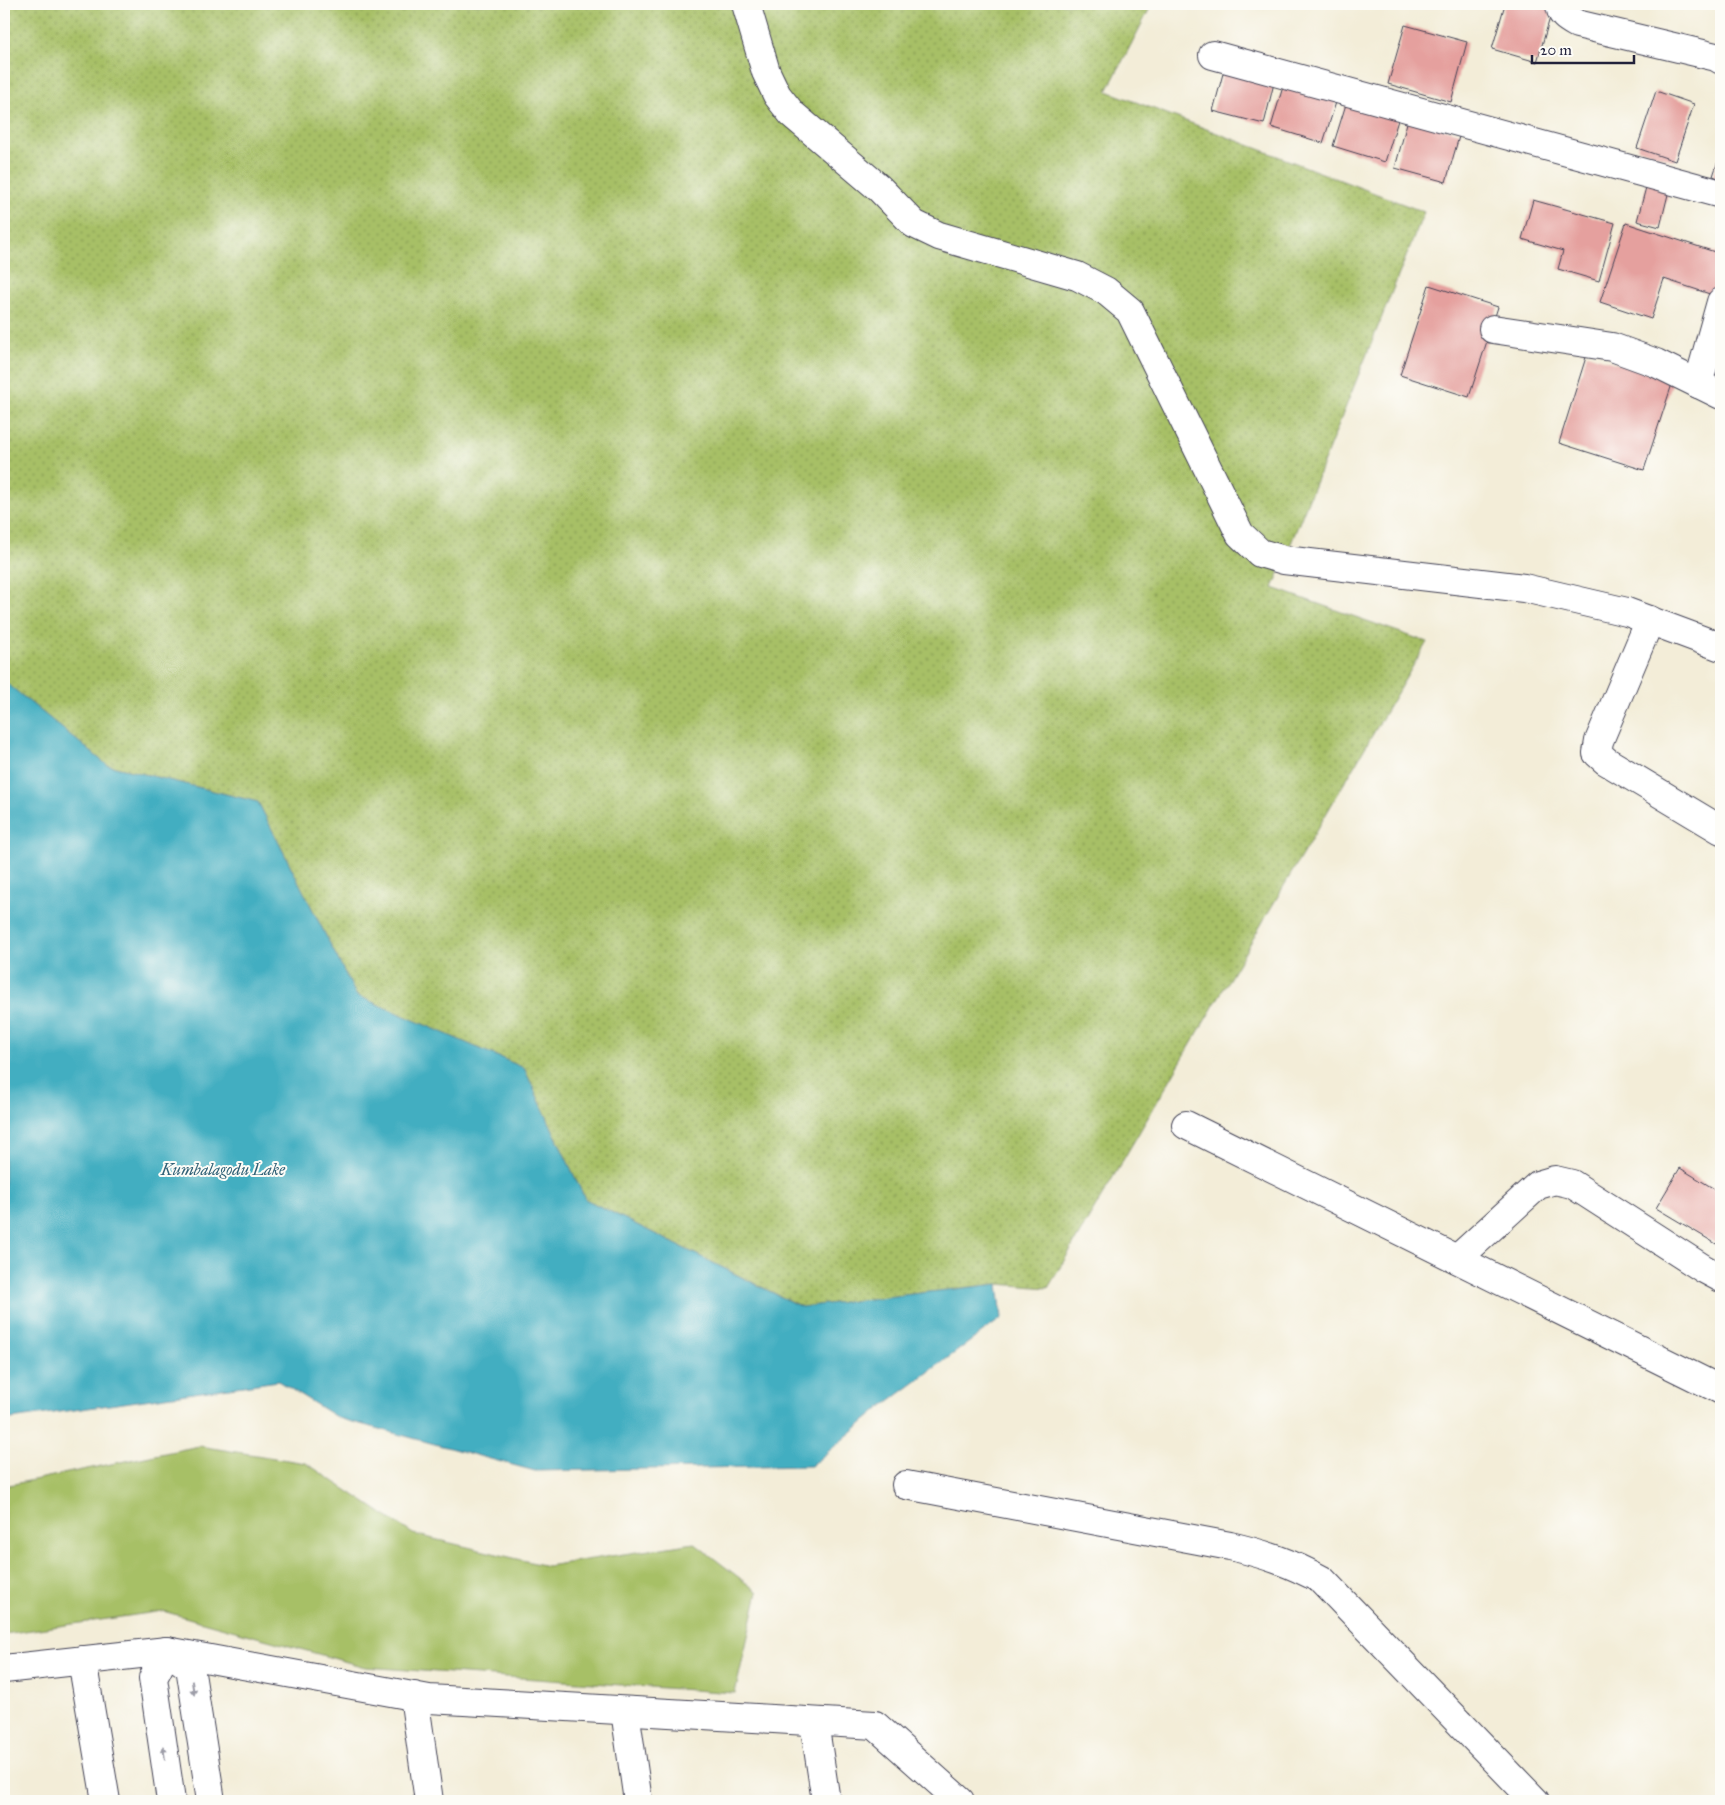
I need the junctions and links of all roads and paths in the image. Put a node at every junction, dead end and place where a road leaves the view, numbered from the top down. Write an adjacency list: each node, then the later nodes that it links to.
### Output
1 (746, 4): 9 (street)
2 (1560, 4): 4 (street)
3 (1213, 55): 5 (street)
4 (1721, 60)
5 (1721, 194)
6 (1721, 302): 8 (street)
7 (1493, 329): 8 (street)
8 (1709, 389)
9 (1650, 620): 10 (street); 11 (street)
10 (1721, 647)
11 (1721, 830)
12 (1186, 1125): 13 (street)
13 (1456, 1259): 14 (street); 15 (street)
14 (1721, 1278)
15 (1721, 1390)
16 (906, 1485): 30 (street)
17 (167, 1651): 18 (street); 20 (street); 24 (street, one-way to 17); 25 (street, one-way to 25)
18 (82, 1660): 19 (street); 23 (street)
19 (4, 1669)
20 (414, 1696): 21 (street); 26 (street)
21 (625, 1711): 22 (street); 27 (street)
22 (814, 1722): 28 (street); 29 (street)
23 (106, 1801)
24 (171, 1801)
25 (211, 1801)
26 (429, 1801)
27 (638, 1801)
28 (826, 1801)
29 (960, 1801)
30 (1535, 1801)

